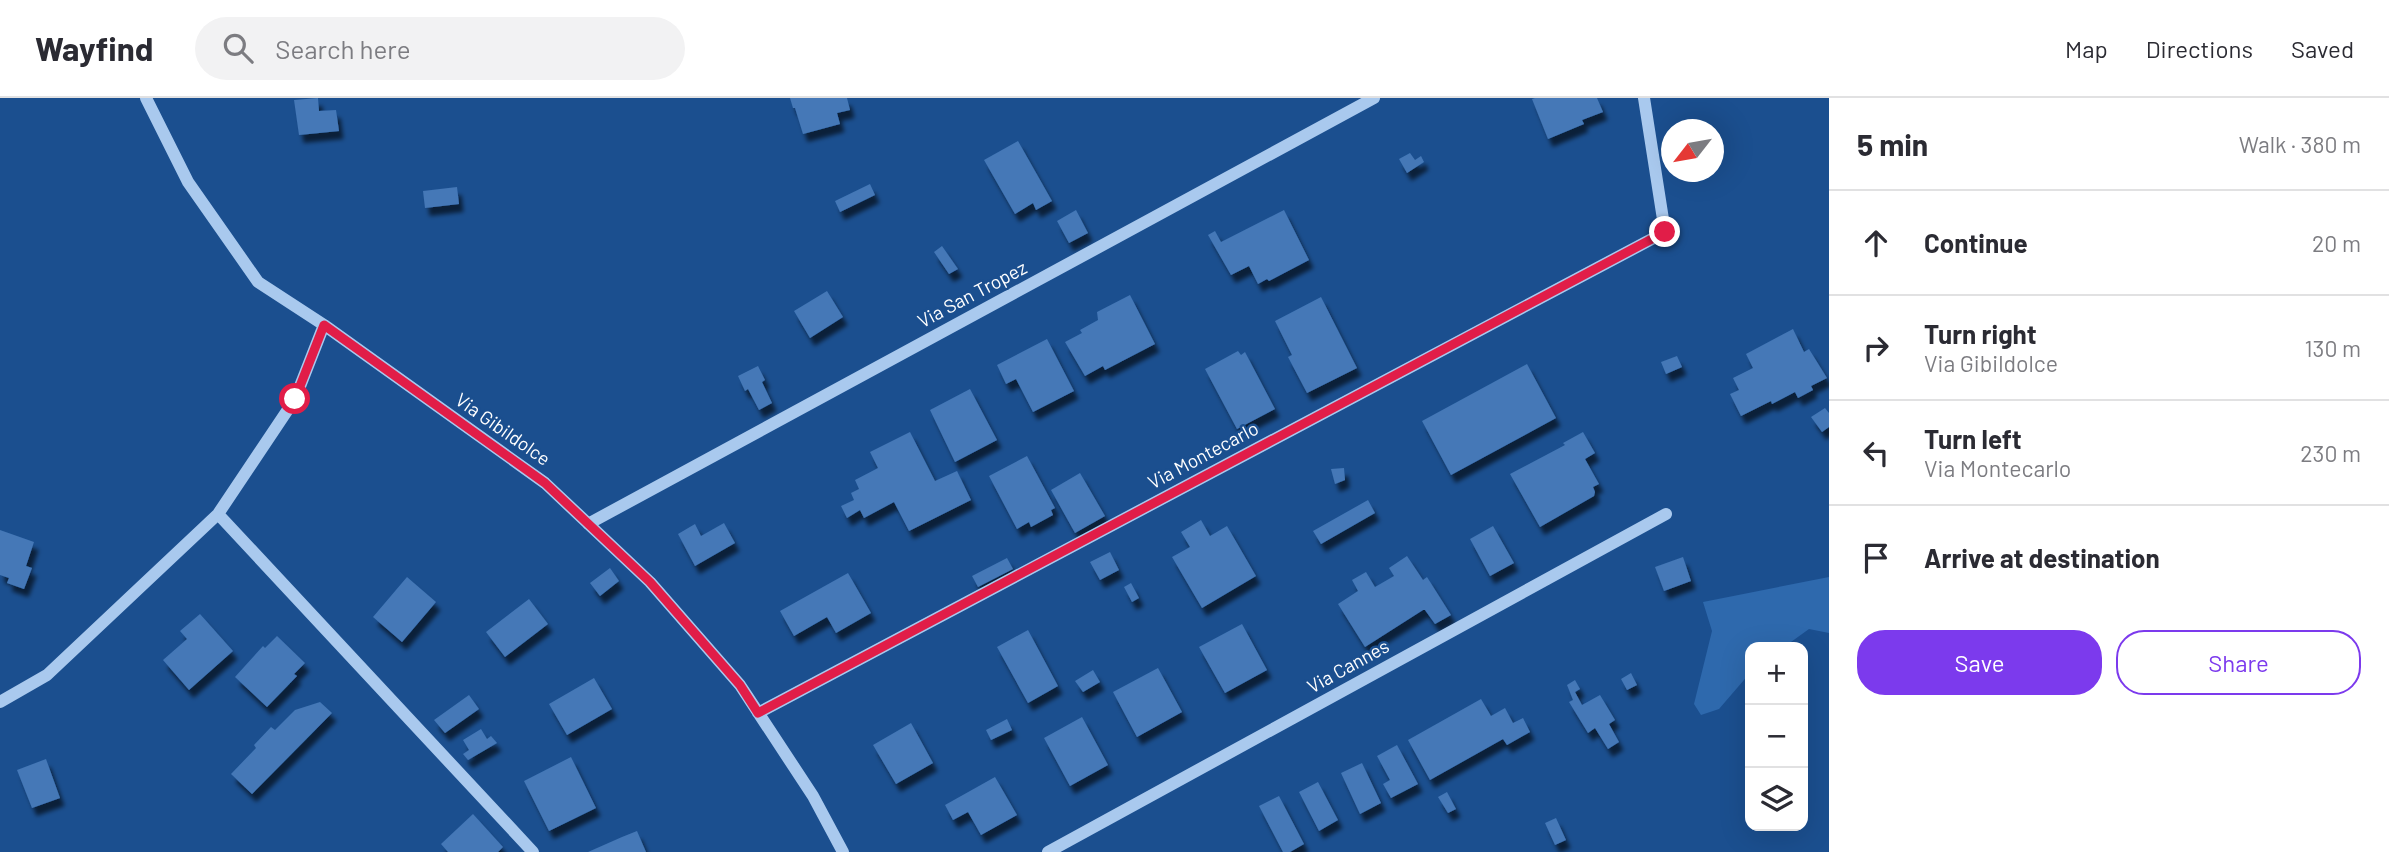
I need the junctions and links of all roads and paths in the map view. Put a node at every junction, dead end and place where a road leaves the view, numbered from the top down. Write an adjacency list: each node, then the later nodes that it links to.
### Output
1 (146, 98): 4 (street, Via Gibildolce)
2 (1374, 98): 7 (street, Via San Tropez)
3 (1644, 98): 9 (street, Via Montecarlo)
4 (324, 325): 5 (street); 7 (street, Via Gibildolce)
5 (218, 514): 8 (street); 10 (street)
6 (1666, 514): 12 (street, Via Cannes)
7 (589, 523): 9 (street, Via Gibildolce)
8 (0, 702)
9 (758, 713): 11 (street, Via Gibildolce)
10 (533, 852)
11 (843, 852)
12 (1048, 852)

